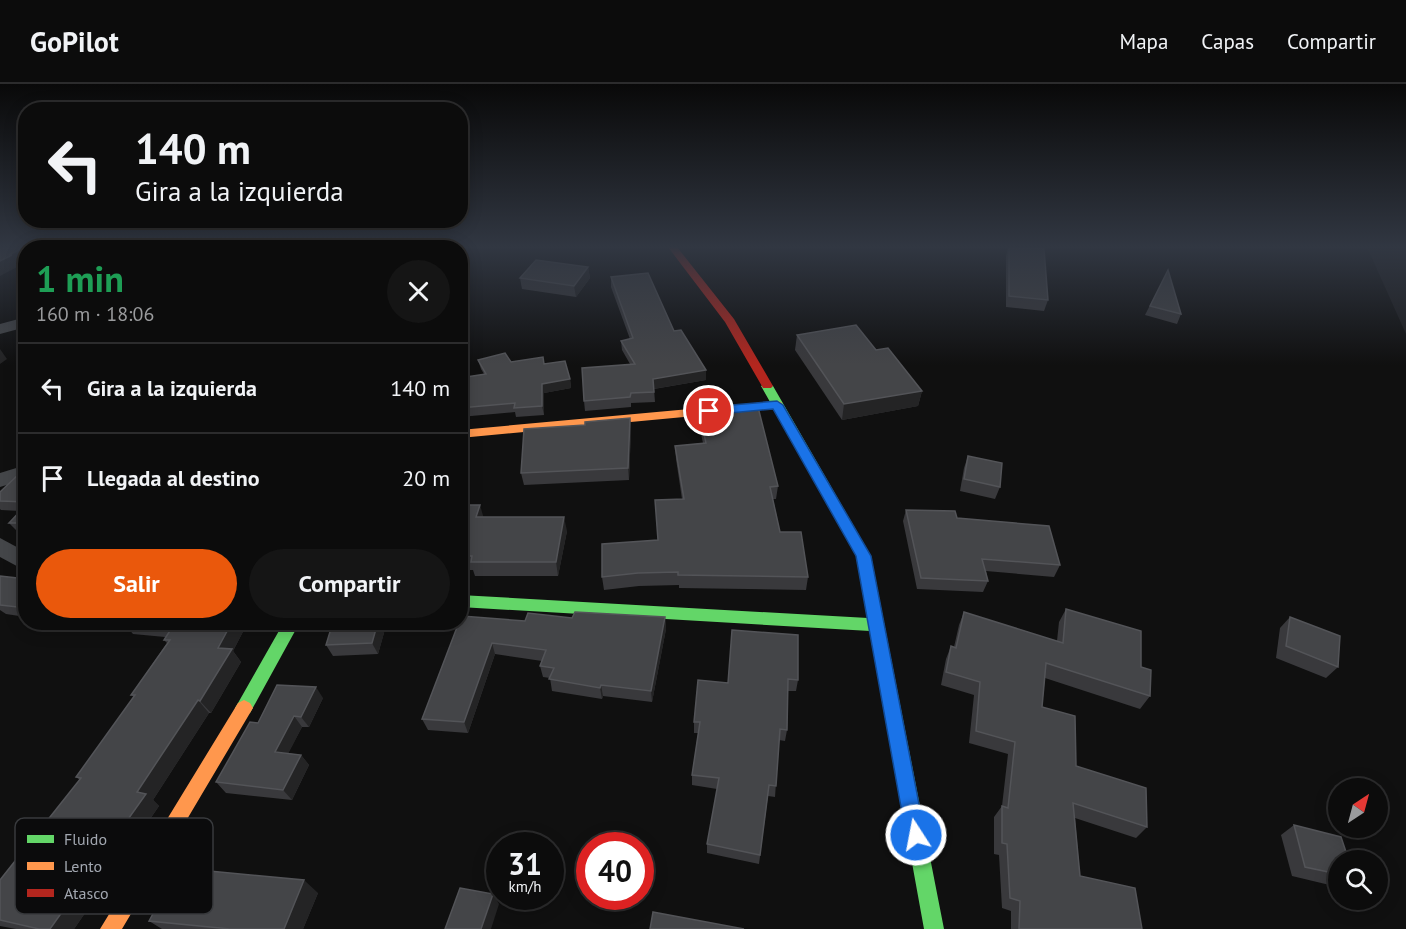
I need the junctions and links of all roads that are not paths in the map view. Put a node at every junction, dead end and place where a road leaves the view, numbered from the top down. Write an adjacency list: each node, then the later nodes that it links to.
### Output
1 (703, 286): 4 (street)
2 (18, 324): 3 (street)
3 (0, 329)
4 (777, 405): 5 (street); 11 (street)
5 (468, 433)
6 (18, 474): 7 (street)
7 (0, 480)
8 (0, 546): 9 (street)
9 (18, 558)
10 (468, 601): 11 (street)
11 (876, 625): 16 (street)
12 (288, 630): 13 (street)
13 (178, 818)
14 (119, 914): 15 (street)
15 (110, 929)
16 (934, 929)

